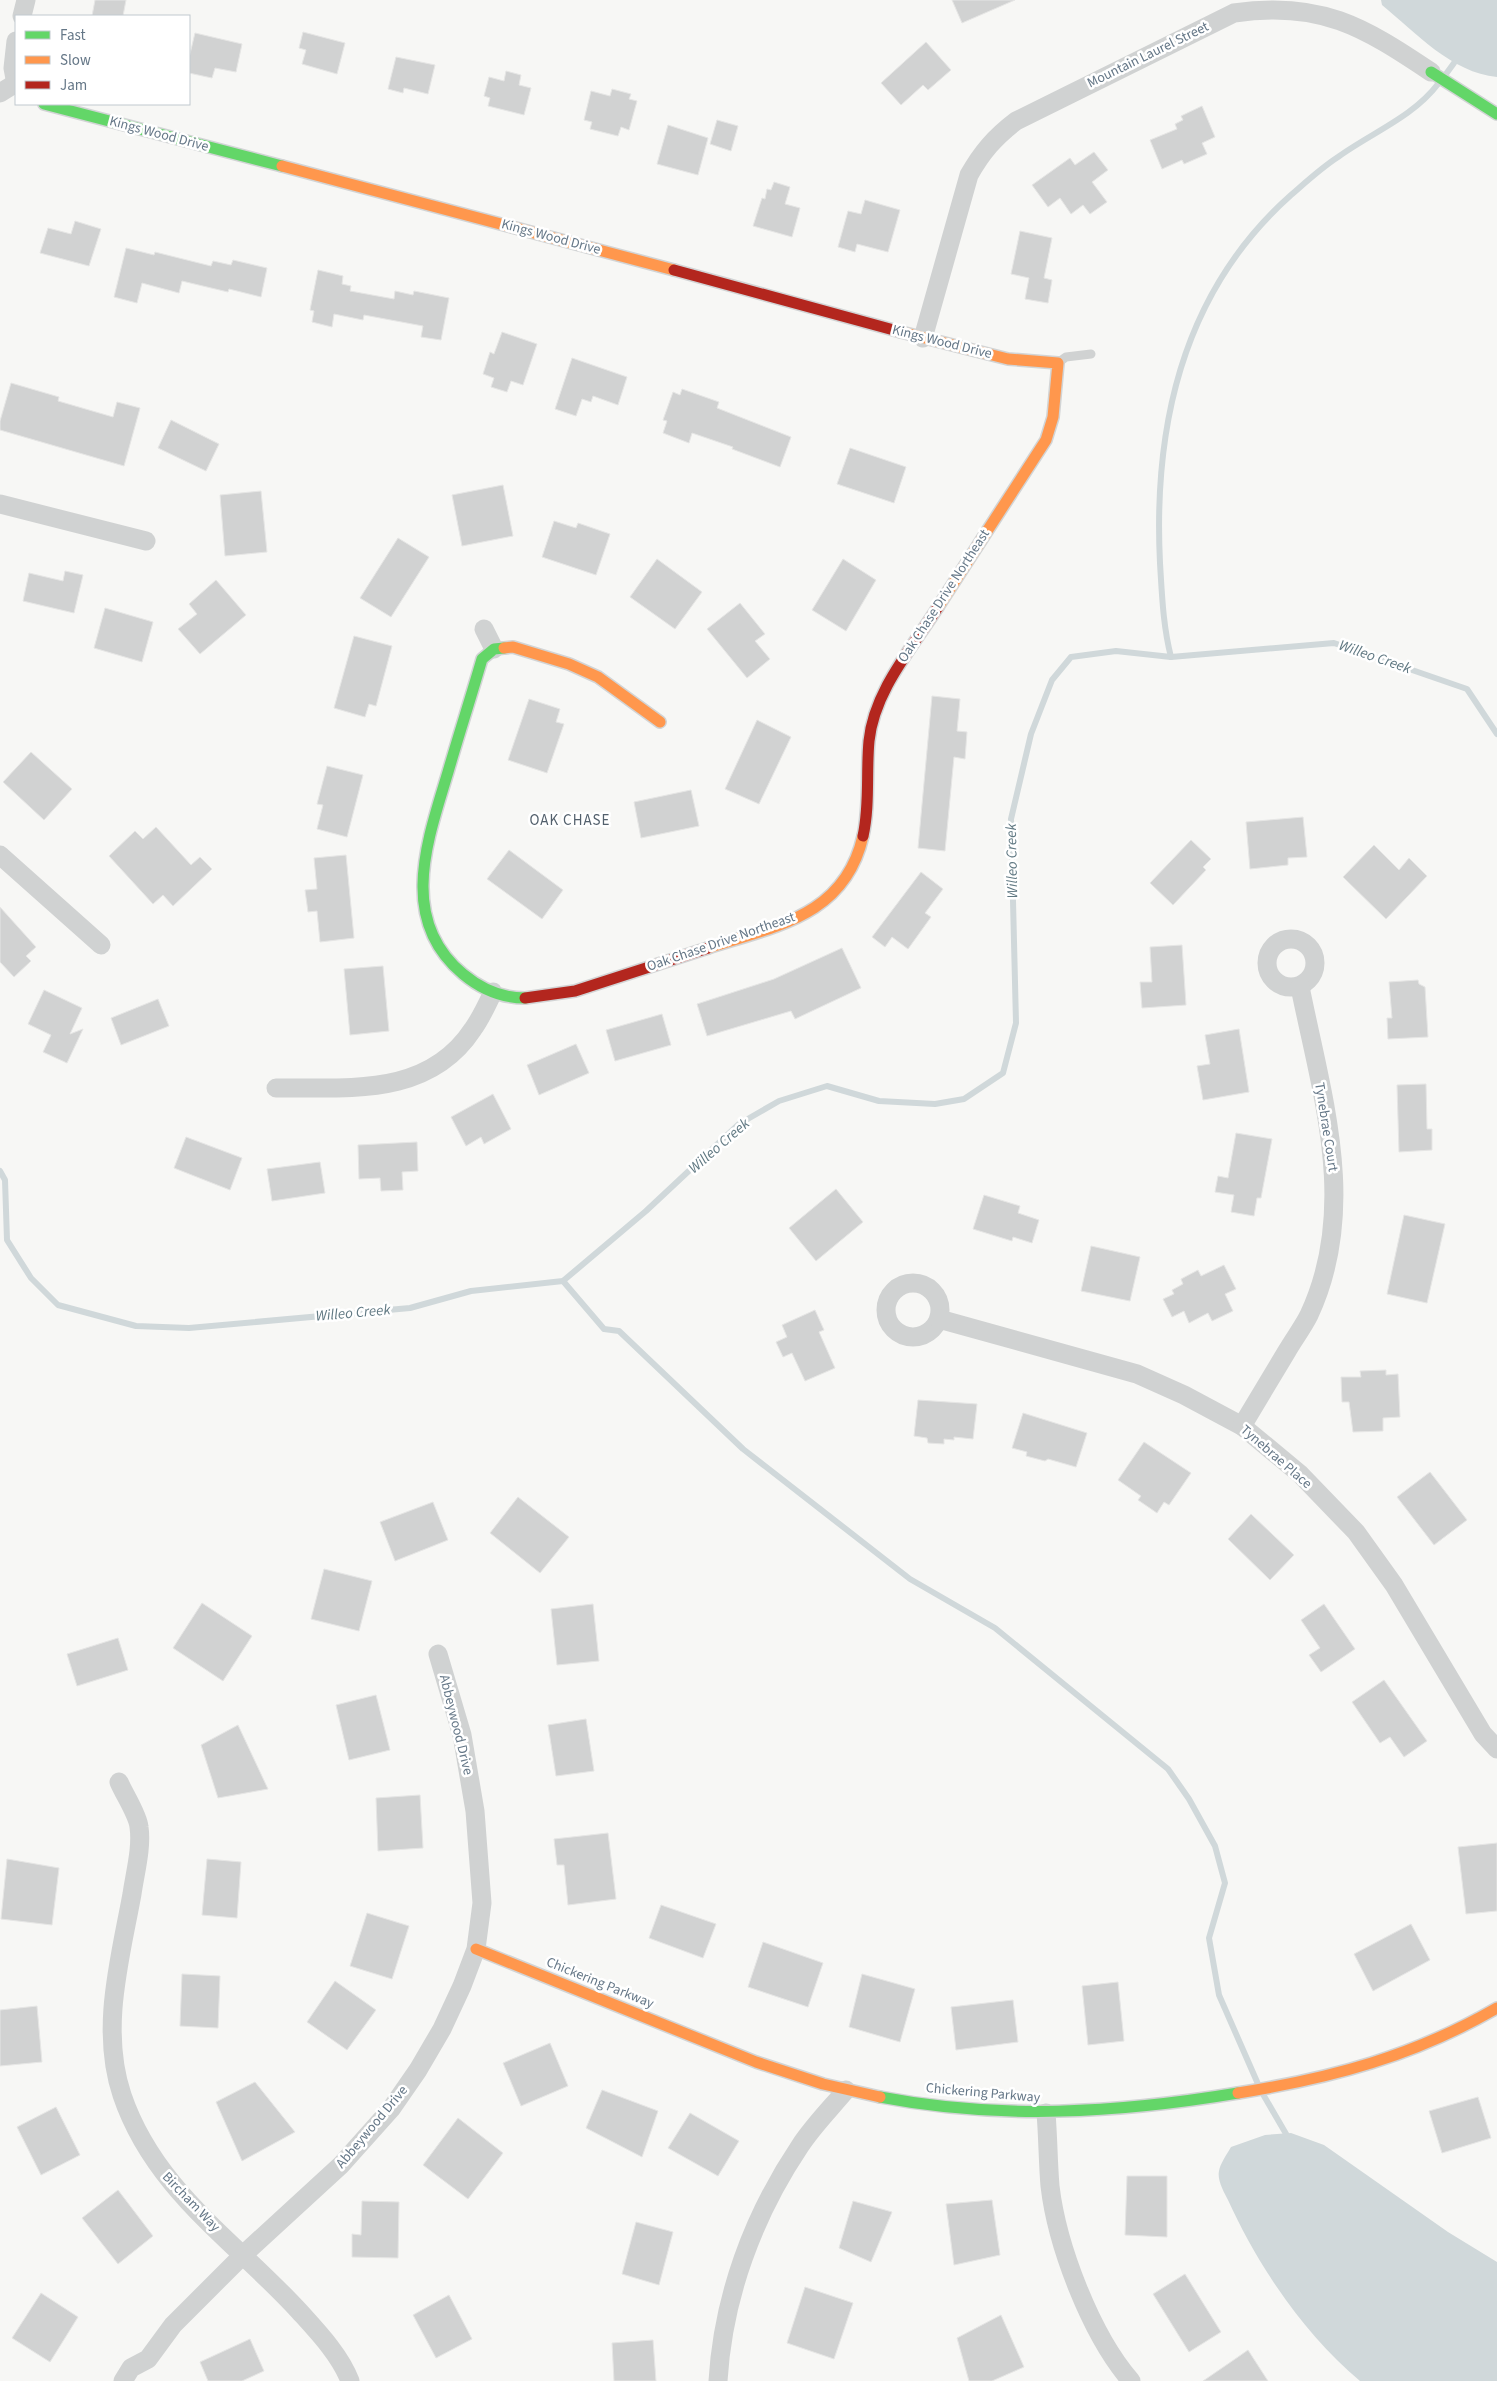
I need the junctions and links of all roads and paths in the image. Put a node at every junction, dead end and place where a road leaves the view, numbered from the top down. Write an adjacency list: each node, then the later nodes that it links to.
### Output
1 (26, 0): 2 (street)
2 (22, 15)
3 (15, 48): 5 (street)
4 (1431, 72): 9 (street, Mountain Laurel Street); 10 (street, Mountain Laurel Street)
5 (15, 79)
6 (15, 84): 7 (street)
7 (0, 93)
8 (48, 105): 10 (street, Kings Wood Drive)
9 (1497, 114)
10 (923, 338): 12 (street, Kings Wood Drive)
11 (1091, 354): 12 (lane)
12 (1058, 363): 21 (street, Oak Chase Drive Northeast)
13 (0, 504): 14 (street)
14 (146, 542)
15 (484, 629): 16 (street)
16 (494, 648): 17 (street); 21 (street, Oak Chase Drive Northeast)
17 (660, 722)
18 (0, 855): 19 (street)
19 (101, 945)
20 (1300, 987): 24 (street, Tynebrae Court)
21 (493, 992): 22 (street)
22 (276, 1088)
23 (939, 1319): 24 (street, Tynebrae Place)
24 (1242, 1426): 26 (street, Tynebrae Place)
25 (438, 1654): 28 (street, Abbeywood Drive)
26 (1497, 1749)
27 (119, 1782): 32 (street, Bircham Way)
28 (476, 1949): 30 (street, Chickering Parkway); 32 (street, Abbeywood Drive)
29 (1497, 2008): 31 (street, Chickering Parkway)
30 (846, 2090): 31 (street, Chickering Parkway); 35 (street)
31 (1046, 2114): 36 (street)
32 (244, 2254): 33 (street, Abbeywood Drive); 34 (street, Bircham Way)
33 (123, 2381)
34 (350, 2381)
35 (718, 2381)
36 (1131, 2381)

